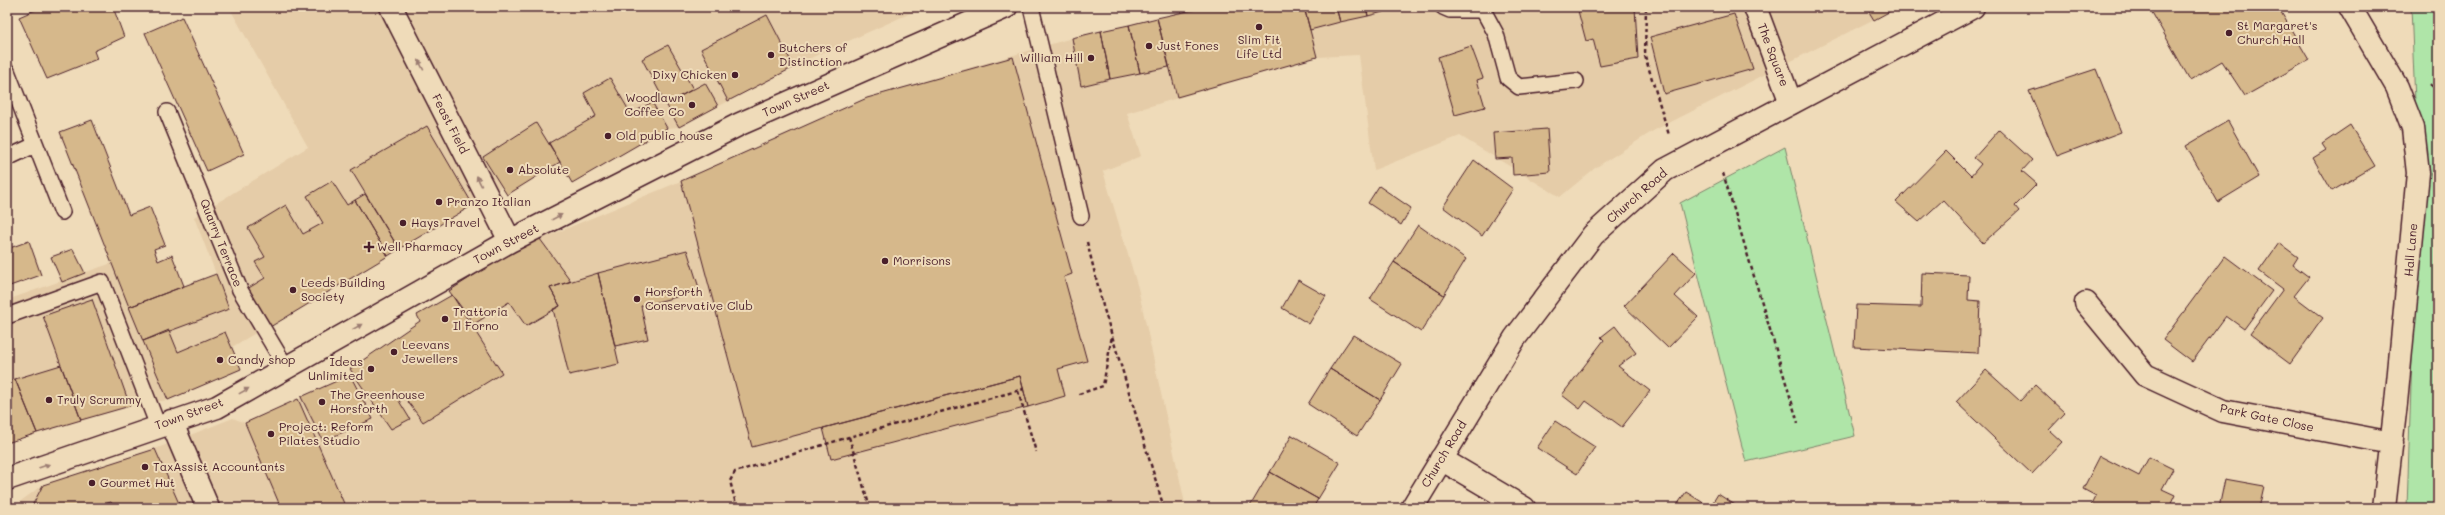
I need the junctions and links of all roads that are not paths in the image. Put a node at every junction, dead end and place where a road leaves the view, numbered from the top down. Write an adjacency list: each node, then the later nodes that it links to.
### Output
1 (391, 7): 16 (street, Feast Field, one-way to 1)
2 (1006, 7): 16 (street, Town Street, one-way to 2)
3 (1031, 7): 15 (lane)
4 (1444, 7): 9 (lane)
5 (1755, 7): 10 (street, The Square)
6 (1973, 7): 10 (street, Church Road)
7 (2350, 7): 21 (street, Hall Lane)
8 (7, 71): 12 (lane)
9 (1576, 80)
10 (1791, 103): 22 (street, Church Road)
11 (167, 112): 19 (lane, Quarry Terrace)
12 (35, 145): 13 (lane); 14 (lane)
13 (7, 158)
14 (62, 212)
15 (1081, 216)
16 (510, 241): 19 (street, Town Street, one-way to 16)
17 (2086, 303): 21 (street, Park Gate Close)
18 (7, 316): 20 (lane)
19 (286, 367): 20 (street, Town Street, one-way to 19)
20 (164, 423): 23 (street, Town Street, one-way to 20); 24 (street)
21 (2392, 442): 27 (street, Hall Lane)
22 (1442, 459): 25 (street, Church Road); 26 (street)
23 (7, 479)
24 (208, 508)
25 (1412, 508)
26 (1524, 508)
27 (2384, 508)

